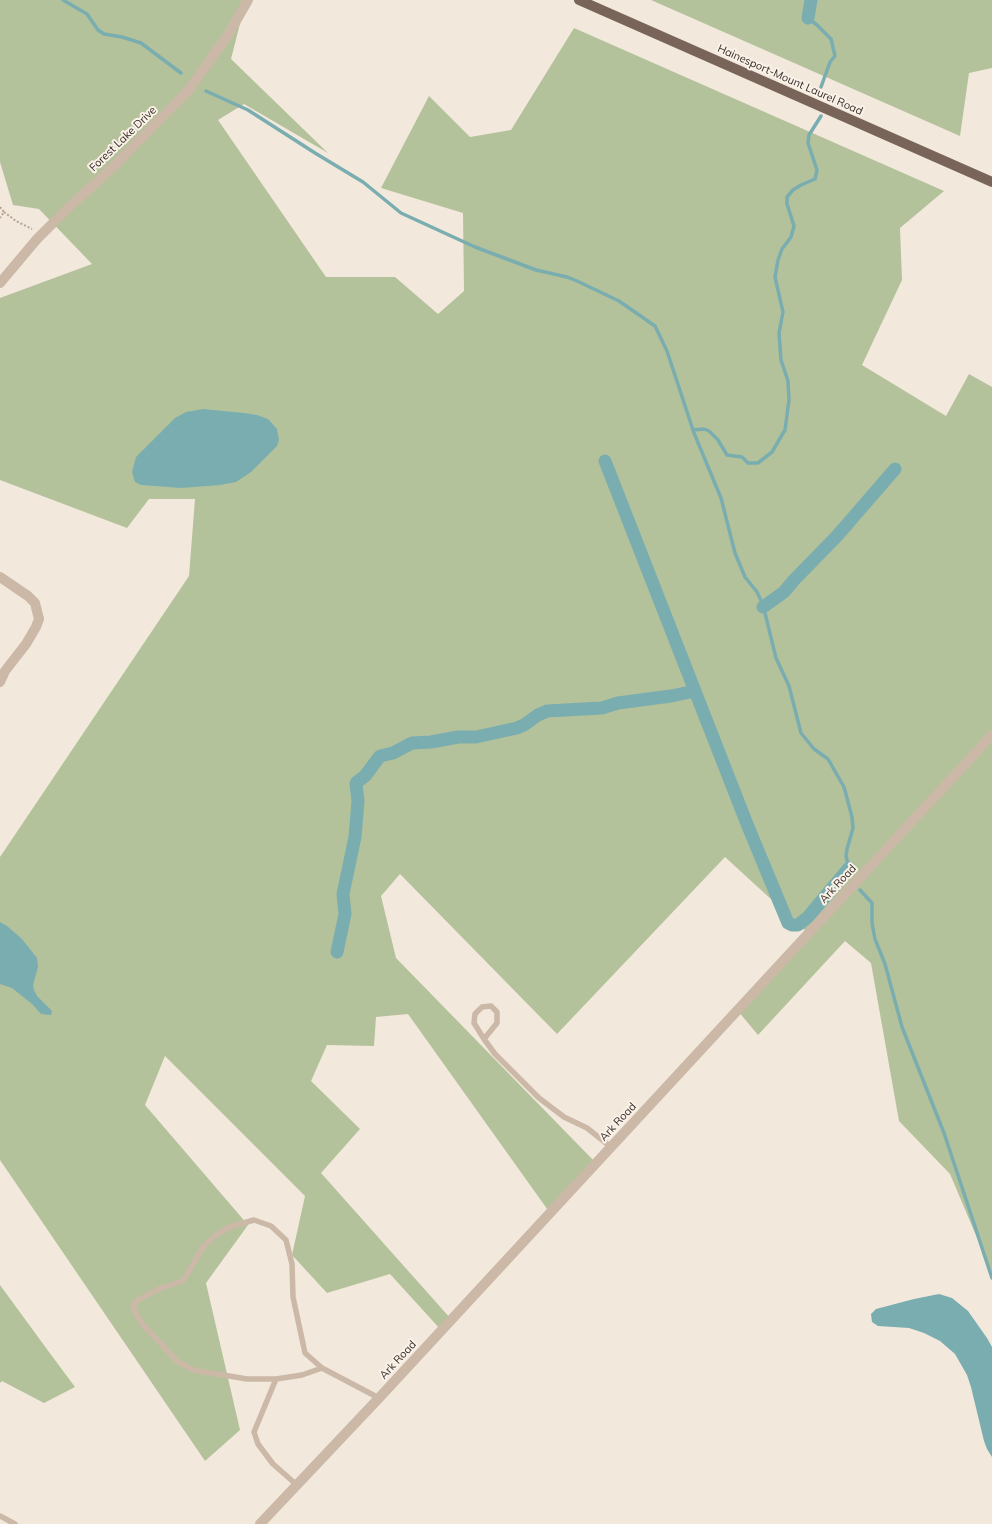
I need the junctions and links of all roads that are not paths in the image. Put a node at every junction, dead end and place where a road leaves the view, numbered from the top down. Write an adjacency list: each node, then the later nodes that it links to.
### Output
1 (248, 0): 4 (street, Forest Lake Drive)
2 (579, 0): 3 (main road, Hainesport-Mount Laurel Road)
3 (992, 182)
4 (0, 283)
5 (0, 577): 6 (street)
6 (0, 682)
7 (992, 735): 9 (street, Ark Road)
8 (484, 1039): 8 (lane); 9 (lane)
9 (611, 1147): 12 (street, Ark Road)
10 (322, 1368): 11 (lane); 11 (lane); 12 (lane)
11 (276, 1379): 13 (lane)
12 (379, 1398): 13 (street, Ark Road)
13 (297, 1485): 16 (street, Ark Road)
14 (0, 1516): 15 (lane)
15 (15, 1524)
16 (260, 1524)

